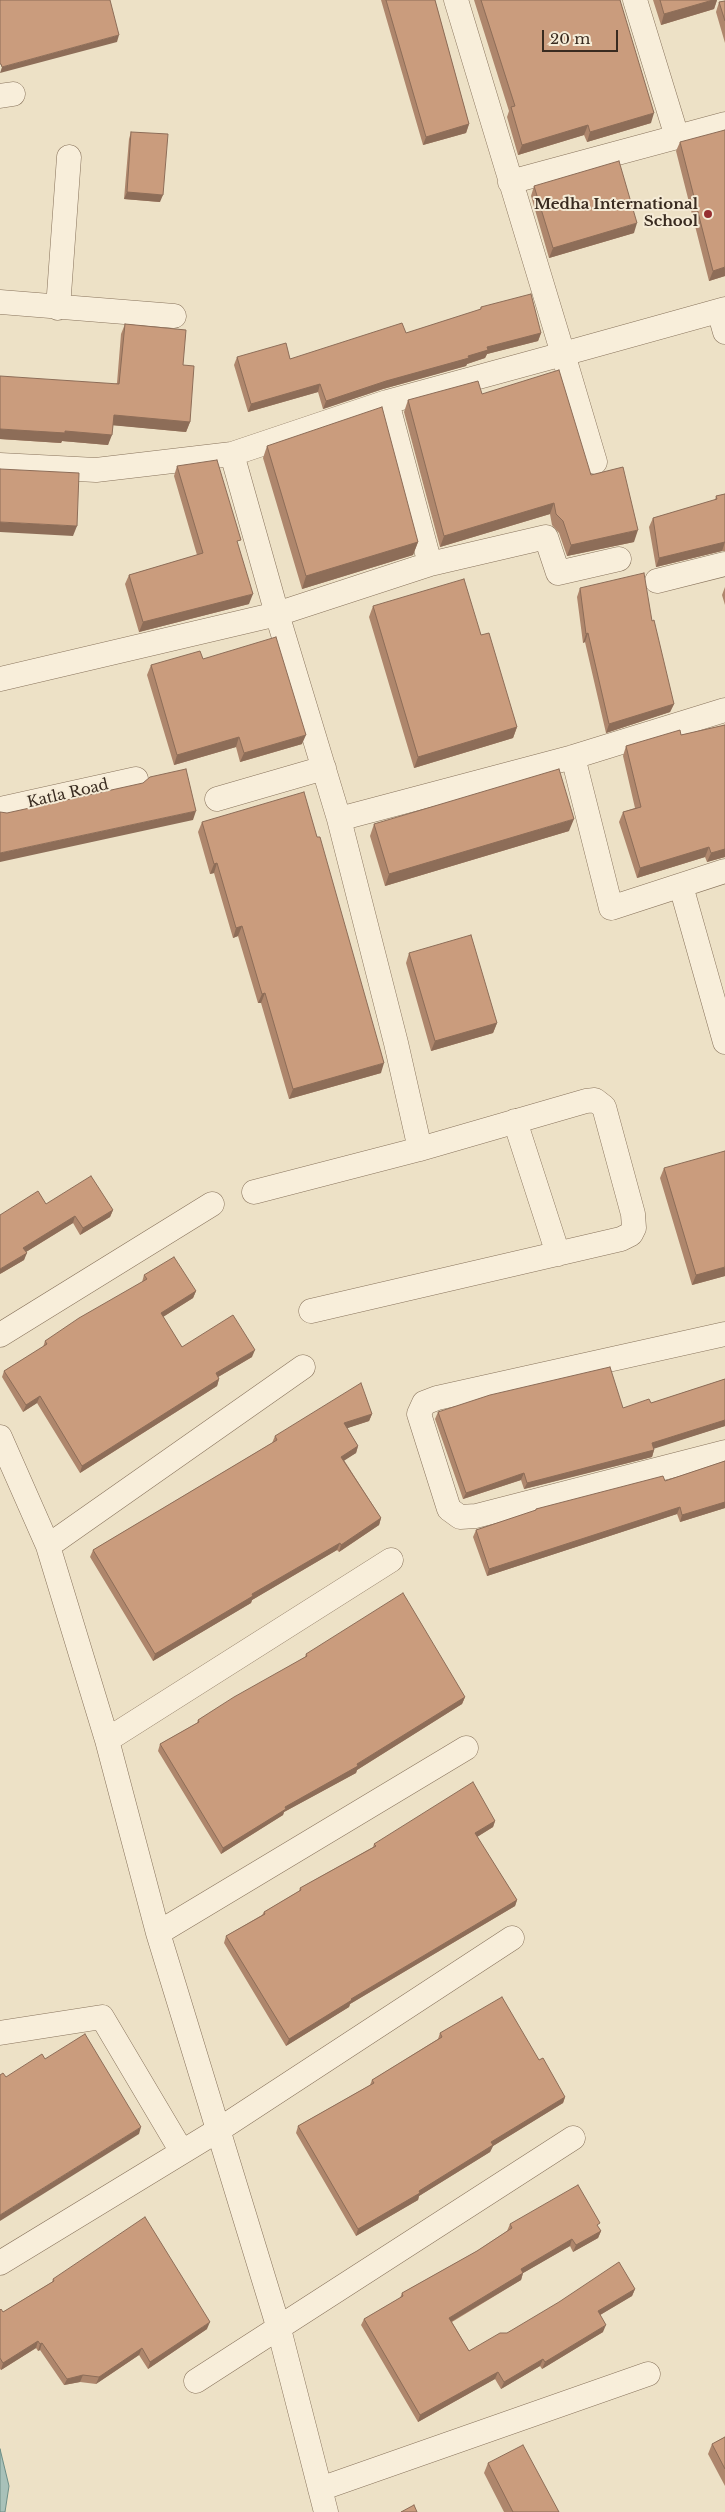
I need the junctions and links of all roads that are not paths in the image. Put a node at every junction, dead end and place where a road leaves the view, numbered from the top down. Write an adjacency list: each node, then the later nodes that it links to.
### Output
1 (456, 0): 6 (street)
2 (635, 0): 4 (street)
3 (725, 124): 4 (street)
4 (678, 137): 6 (street)
5 (69, 157): 8 (street)
6 (510, 182): 11 (street)
7 (0, 302): 8 (street)
8 (58, 308): 9 (street)
9 (174, 316)
10 (723, 318): 11 (street)
11 (563, 354): 12 (street); 14 (street)
12 (387, 402): 13 (street); 17 (street)
13 (232, 454): 15 (street); 20 (street)
14 (595, 462)
15 (0, 465)
16 (619, 560): 17 (street)
17 (430, 564): 20 (street)
18 (725, 564): 19 (street)
19 (657, 581)
20 (277, 614): 21 (street); 24 (street)
21 (0, 679)
22 (725, 710): 23 (street)
23 (573, 757): 28 (street); 30 (street)
24 (324, 768): 26 (street); 28 (street)
25 (136, 779): 27 (street, Katla Road)
26 (217, 799)
27 (0, 810)
28 (340, 819): 33 (street)
29 (725, 871): 30 (street)
30 (681, 886): 31 (street)
31 (725, 1042)
32 (515, 1121): 33 (street); 36 (street); 36 (street)
33 (420, 1149): 34 (street)
34 (254, 1192)
35 (212, 1204): 39 (street)
36 (558, 1254): 37 (street)
37 (311, 1312)
38 (725, 1334): 42 (street)
39 (0, 1335)
40 (302, 1367): 43 (street)
41 (0, 1437): 43 (street)
42 (725, 1452)
43 (48, 1546): 45 (street)
44 (391, 1560): 45 (street)
45 (107, 1740): 47 (street)
46 (466, 1748): 47 (street)
47 (158, 1933): 50 (street)
48 (512, 1938): 50 (street)
49 (0, 2033): 52 (street)
50 (220, 2129): 52 (street); 54 (street)
51 (573, 2138): 54 (street)
52 (182, 2152): 53 (street)
53 (0, 2263)
54 (279, 2329): 56 (street); 57 (street)
55 (648, 2374): 57 (street)
56 (196, 2381)
57 (320, 2490): 58 (street)
58 (326, 2512)

